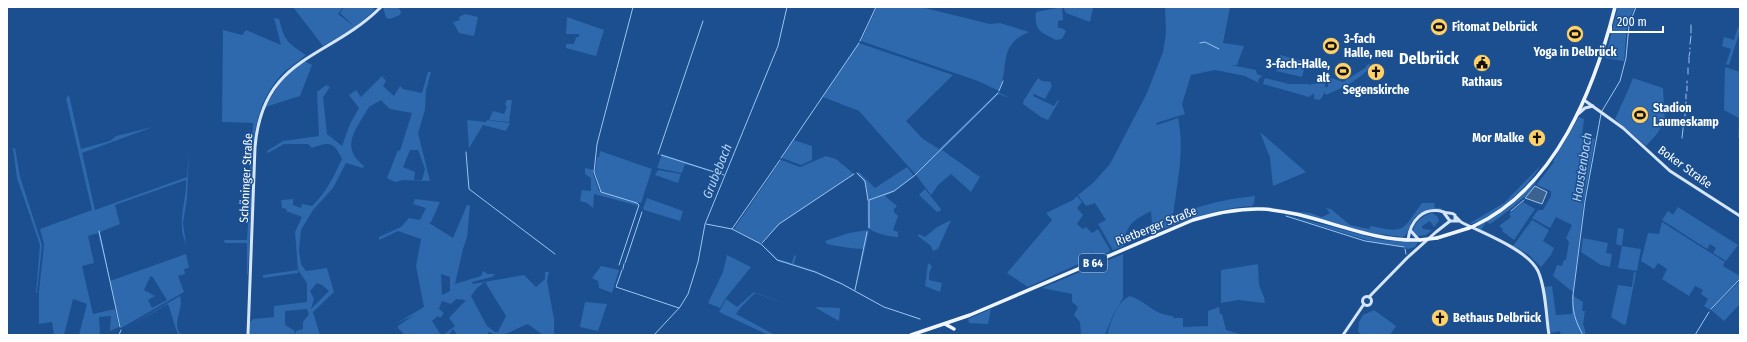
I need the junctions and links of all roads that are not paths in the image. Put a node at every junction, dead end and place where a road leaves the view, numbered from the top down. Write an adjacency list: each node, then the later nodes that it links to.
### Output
1 (381, 7): 16 (main road, Schöninger Straße)
2 (1615, 7): 3 (main road, B 64)
3 (1584, 100): 4 (main road, Boker Straße); 5 (main road, B 64)
4 (1593, 106): 5 (main road); 6 (main road, Boker Straße)
5 (1578, 114): 11 (main road, B 64, bridge)
6 (1740, 216)
7 (1448, 218): 8 (main road); 8 (main road); 9 (main road); 12 (main road)
8 (1455, 219): 19 (main road)
9 (1411, 230): 10 (main road); 11 (main road)
10 (1409, 240): 11 (main road, Rietberger Straße / B 64); 14 (main road, Rietberger Straße / B 64)
11 (1420, 240)
12 (1370, 298): 13 (main road); 13 (main road)
13 (1365, 305): 18 (main road)
14 (944, 324): 15 (main road); 17 (main road, Rietberger Straße / B 64)
15 (954, 329)
16 (248, 335)
17 (911, 335)
18 (1343, 335)
19 (1549, 335)

